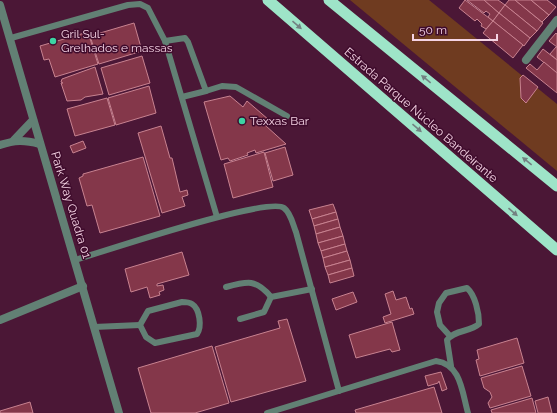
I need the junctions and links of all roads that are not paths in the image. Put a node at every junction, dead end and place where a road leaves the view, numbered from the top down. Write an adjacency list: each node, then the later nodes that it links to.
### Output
1 (268, 0): 17 (highway, Estrada Parque Núcleo Bandeirante, one-way to 17)
2 (329, 0): 15 (highway, one-way to 2)
3 (0, 5): 5 (street, Park Way Quadra 01)
4 (557, 20): 7 (street)
5 (11, 38): 6 (lane); 11 (street, Park Way Quadra 01)
6 (165, 41): 8 (lane); 9 (lane)
7 (526, 60)
8 (206, 91): 9 (lane); 10 (lane)
9 (182, 97): 16 (lane)
10 (287, 116)
11 (33, 120): 12 (street); 13 (street, Park Way Quadra 01)
12 (14, 140): 13 (street); 14 (street)
13 (40, 144): 18 (street, Park Way Quadra 01)
14 (0, 145)
15 (557, 186)
16 (217, 217): 18 (lane); 21 (lane)
17 (557, 250)
18 (75, 260): 19 (street, Park Way Quadra 01)
19 (83, 286): 23 (street); 26 (street, Park Way Quadra 01)
20 (226, 287): 22 (lane)
21 (312, 289): 22 (lane); 29 (lane)
22 (272, 297): 24 (lane)
23 (0, 320)
24 (240, 320)
25 (140, 325): 25 (lane); 26 (lane)
26 (94, 327): 30 (street, Park Way Quadra 01)
27 (450, 336): 27 (lane); 28 (lane)
28 (451, 366): 29 (lane); 32 (lane)
29 (339, 391): 31 (lane)
30 (119, 413)
31 (267, 413)
32 (468, 413)

